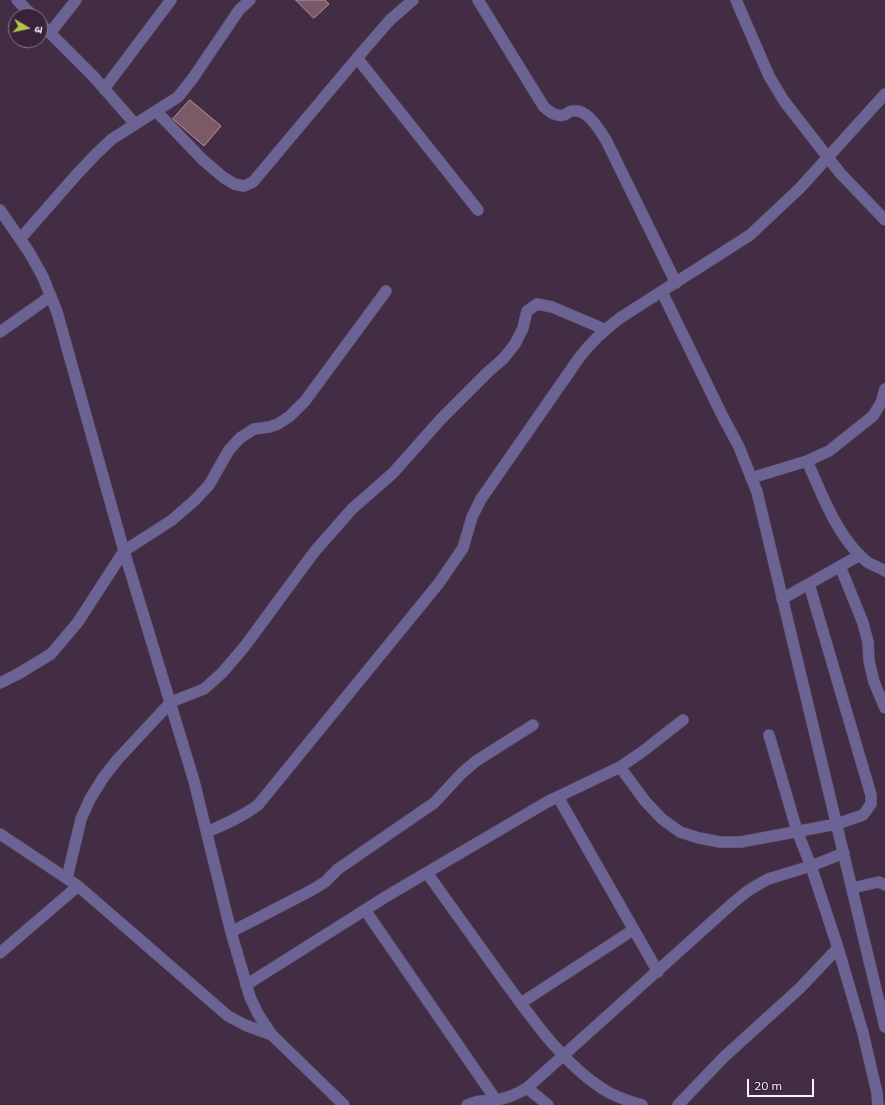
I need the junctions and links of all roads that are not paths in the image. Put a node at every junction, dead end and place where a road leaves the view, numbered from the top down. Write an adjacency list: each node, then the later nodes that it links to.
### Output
1 (17, 0): 8 (street)
2 (76, 0): 9 (street)
3 (171, 0): 11 (street)
4 (250, 0): 13 (street)
5 (413, 0): 10 (street)
6 (478, 0): 20 (street)
7 (736, 0): 15 (street)
8 (25, 8)
9 (50, 34): 11 (street)
10 (357, 58): 13 (street); 16 (street)
11 (104, 89): 14 (street)
12 (885, 94): 15 (street)
13 (156, 111): 14 (street)
14 (135, 124): 19 (street)
15 (828, 157): 18 (street); 20 (street)
16 (478, 210)
17 (1, 212): 19 (street)
18 (885, 220)
19 (20, 239): 23 (street)
20 (676, 283): 22 (street)
21 (386, 291): 29 (street)
22 (662, 292): 24 (street); 28 (street)
23 (51, 296): 25 (street); 29 (street)
24 (604, 329): 36 (street); 45 (street)
25 (0, 332)
26 (885, 388): 27 (street)
27 (807, 461): 28 (street); 30 (street)
28 (751, 478): 34 (street)
29 (124, 551): 35 (street); 36 (street)
30 (860, 555): 31 (street); 32 (street)
31 (840, 566): 33 (street); 37 (street)
32 (885, 570)
33 (810, 584): 34 (street); 43 (street)
34 (782, 599): 43 (street)
35 (0, 683)
36 (171, 702): 45 (street); 50 (street)
37 (885, 708)
38 (683, 720): 41 (street)
39 (533, 725): 56 (street)
40 (769, 735): 44 (street)
41 (620, 767): 42 (street); 44 (street)
42 (558, 797): 49 (street); 55 (street)
43 (837, 824): 44 (street); 47 (street)
44 (797, 831): 48 (street)
45 (207, 832): 56 (street)
46 (0, 834): 50 (street)
47 (844, 853): 48 (street); 53 (street)
48 (811, 866): 57 (street); 59 (street)
49 (427, 873): 54 (street); 61 (street)
50 (67, 878): 52 (street)
51 (885, 884): 53 (street)
52 (78, 886): 58 (street); 63 (street)
53 (852, 888): 62 (street)
54 (365, 910): 60 (street); 66 (street)
55 (633, 930): 59 (street); 61 (street)
56 (231, 932): 60 (street)
57 (838, 948): 71 (street); 72 (street)
58 (0, 953)
59 (658, 972): 64 (street)
60 (246, 985): 63 (street)
61 (521, 1003): 64 (street)
62 (885, 1027)
63 (272, 1035): 67 (street)
64 (564, 1055): 65 (street); 70 (street)
65 (527, 1088): 66 (street); 69 (street)
66 (496, 1100): 68 (street)
67 (344, 1105)
68 (467, 1105)
69 (548, 1105)
70 (642, 1105)
71 (678, 1105)
72 (878, 1105)

